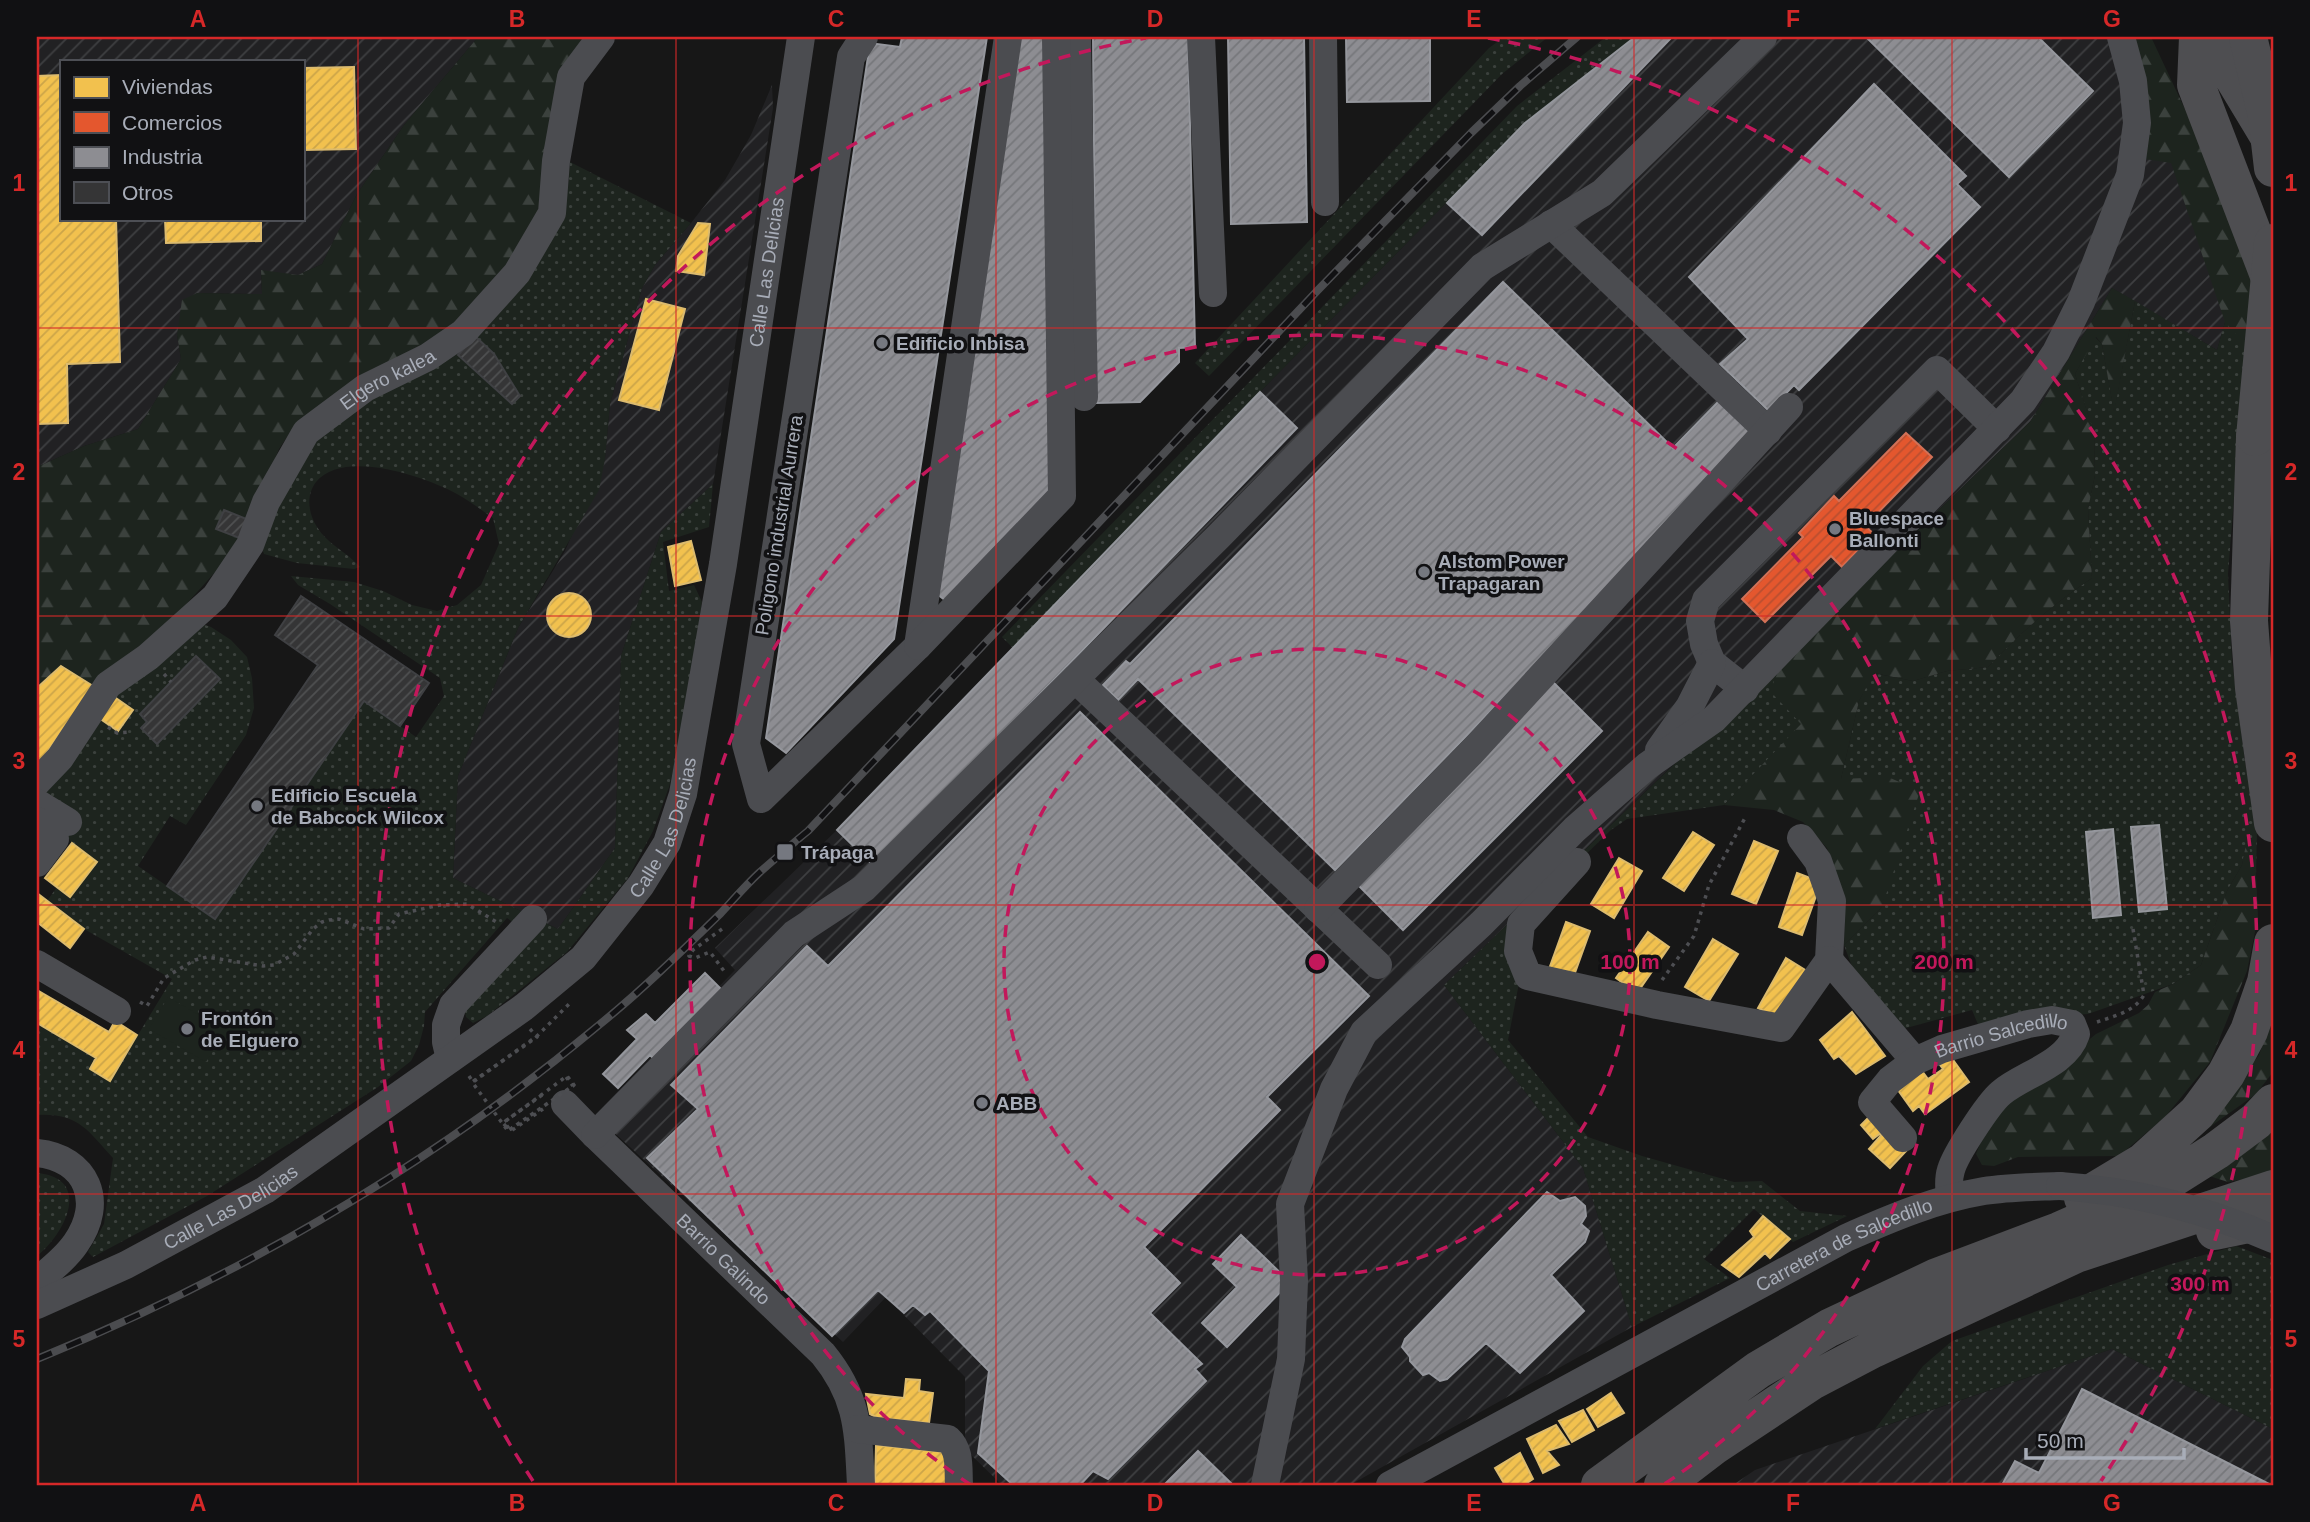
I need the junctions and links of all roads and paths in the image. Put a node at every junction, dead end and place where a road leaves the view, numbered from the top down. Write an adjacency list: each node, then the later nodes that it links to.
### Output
1 (601, 37): 30 (street, Elgero kalea)
2 (801, 37): 55 (street, Calle Las Delicias)
3 (864, 37): 25 (street, Poligono industrial Aurrera)
4 (1008, 37): 25 (street)
5 (1056, 37): 25 (street, Poligono industrial Aurrera)
6 (1077, 37): 21 (street)
7 (1200, 37): 20 (street)
8 (1323, 37): 16 (street)
9 (1763, 37): 17 (street)
10 (2121, 37): 23 (street)
11 (2198, 37): 19 (highway)
12 (2206, 37): 14 (highway)
13 (2248, 37): 15 (highway, bridge)
14 (2273, 144)
15 (2273, 168)
16 (1325, 202)
17 (1551, 224): 24 (street); 27 (street)
18 (2273, 243): 35 (highway, bridge)
19 (2273, 288)
20 (1213, 293)
21 (1084, 397)
22 (1789, 407): 24 (street)
23 (1997, 429): 26 (street); 28 (street)
24 (1768, 431): 39 (street)
25 (918, 646)
26 (1712, 663): 28 (street); 29 (street)
27 (1075, 679): 39 (street); 48 (street)
28 (1745, 689): 29 (street)
29 (1647, 766): 72 (street)
30 (37, 782)
31 (37, 803): 34 (street)
32 (1745, 818): 50 (path)
33 (37, 821): 38 (street)
34 (68, 822)
35 (2273, 823)
36 (1801, 838): 44 (street)
37 (1577, 862): 50 (street)
38 (37, 863)
39 (1318, 908): 46 (street)
40 (526, 927): 47 (path); 55 (street)
41 (722, 929): 48 (path)
42 (2133, 929): 52 (path)
43 (2273, 943): 65 (highway)
44 (1829, 960): 50 (street); 54 (street, Barrio Salcedillo)
45 (37, 964): 51 (street)
46 (1378, 965)
47 (164, 978)
48 (740, 988): 58 (street)
49 (572, 1001): 55 (path, bridge)
50 (1657, 1004)
51 (117, 1011)
52 (2075, 1028): 54 (street, Barrio Salcedillo); 62 (street, Barrio Salcedillo)
53 (530, 1029): 57 (path, bridge)
54 (1915, 1060): 59 (street, Barrio Salcedillo)
55 (459, 1067): 67 (street, Calle Las Delicias)
56 (2273, 1103): 65 (highway)
57 (549, 1107): 57 (path, bridge); 58 (street, Barrio Galindo)
58 (595, 1135): 69 (street, Barrio Galindo)
59 (1903, 1138)
60 (37, 1153): 66 (street)
61 (2273, 1189): 68 (highway)
62 (1950, 1197): 64 (street, Carretera de Salcedillo, bridge); 73 (street, Carretera de Salcedillo)
63 (2273, 1219): 68 (highway)
64 (2273, 1239)
65 (1937, 1277): 74 (highway)
66 (37, 1281)
67 (37, 1305)
68 (1924, 1326): 75 (highway)
69 (858, 1429): 70 (street, Barrio Galindo); 71 (street)
70 (861, 1485)
71 (959, 1485)
72 (1265, 1485)
73 (1390, 1485)
74 (1600, 1485)
75 (1663, 1485)

